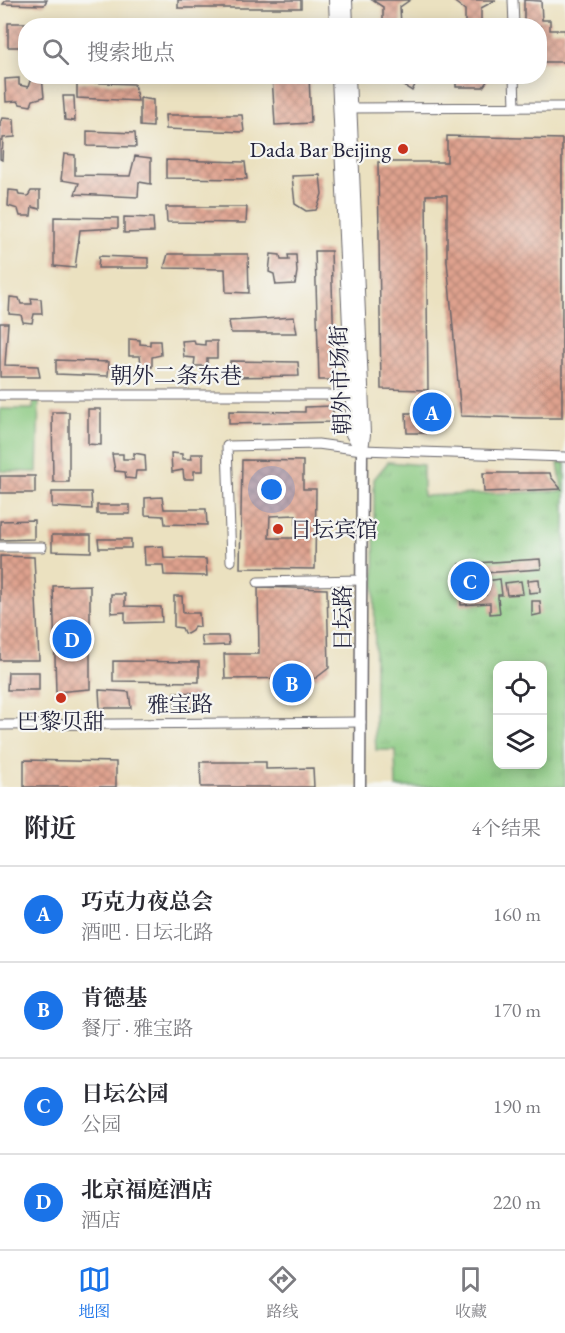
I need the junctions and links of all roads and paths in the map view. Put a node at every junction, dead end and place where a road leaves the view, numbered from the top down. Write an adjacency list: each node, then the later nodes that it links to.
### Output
1 (335, 0): 4 (main road)
2 (346, 0): 5 (main road)
3 (513, 0): 6 (street)
4 (336, 18)
5 (347, 18)
6 (514, 18)
7 (340, 84): 12 (main road, 朝外市场街)
8 (348, 84): 12 (main road, 朝外市场街)
9 (514, 84): 10 (street)
10 (515, 107): 11 (street); 12 (street)
11 (565, 107)
12 (345, 108): 14 (main road, 朝外市场街); 15 (main road, 朝外市场街)
13 (0, 395): 14 (street, 朝外二条东巷)
14 (352, 395): 15 (main road, 朝外市场街)
15 (362, 450): 16 (street); 19 (street); 20 (street, 日坛路)
16 (565, 457)
17 (0, 547): 18 (street)
18 (42, 547)
19 (231, 561)
20 (362, 580): 21 (street); 22 (street, 日坛路)
21 (258, 582)
22 (361, 722): 23 (street, 雅宝路); 24 (street, 日坛路)
23 (0, 725)
24 (360, 787)

